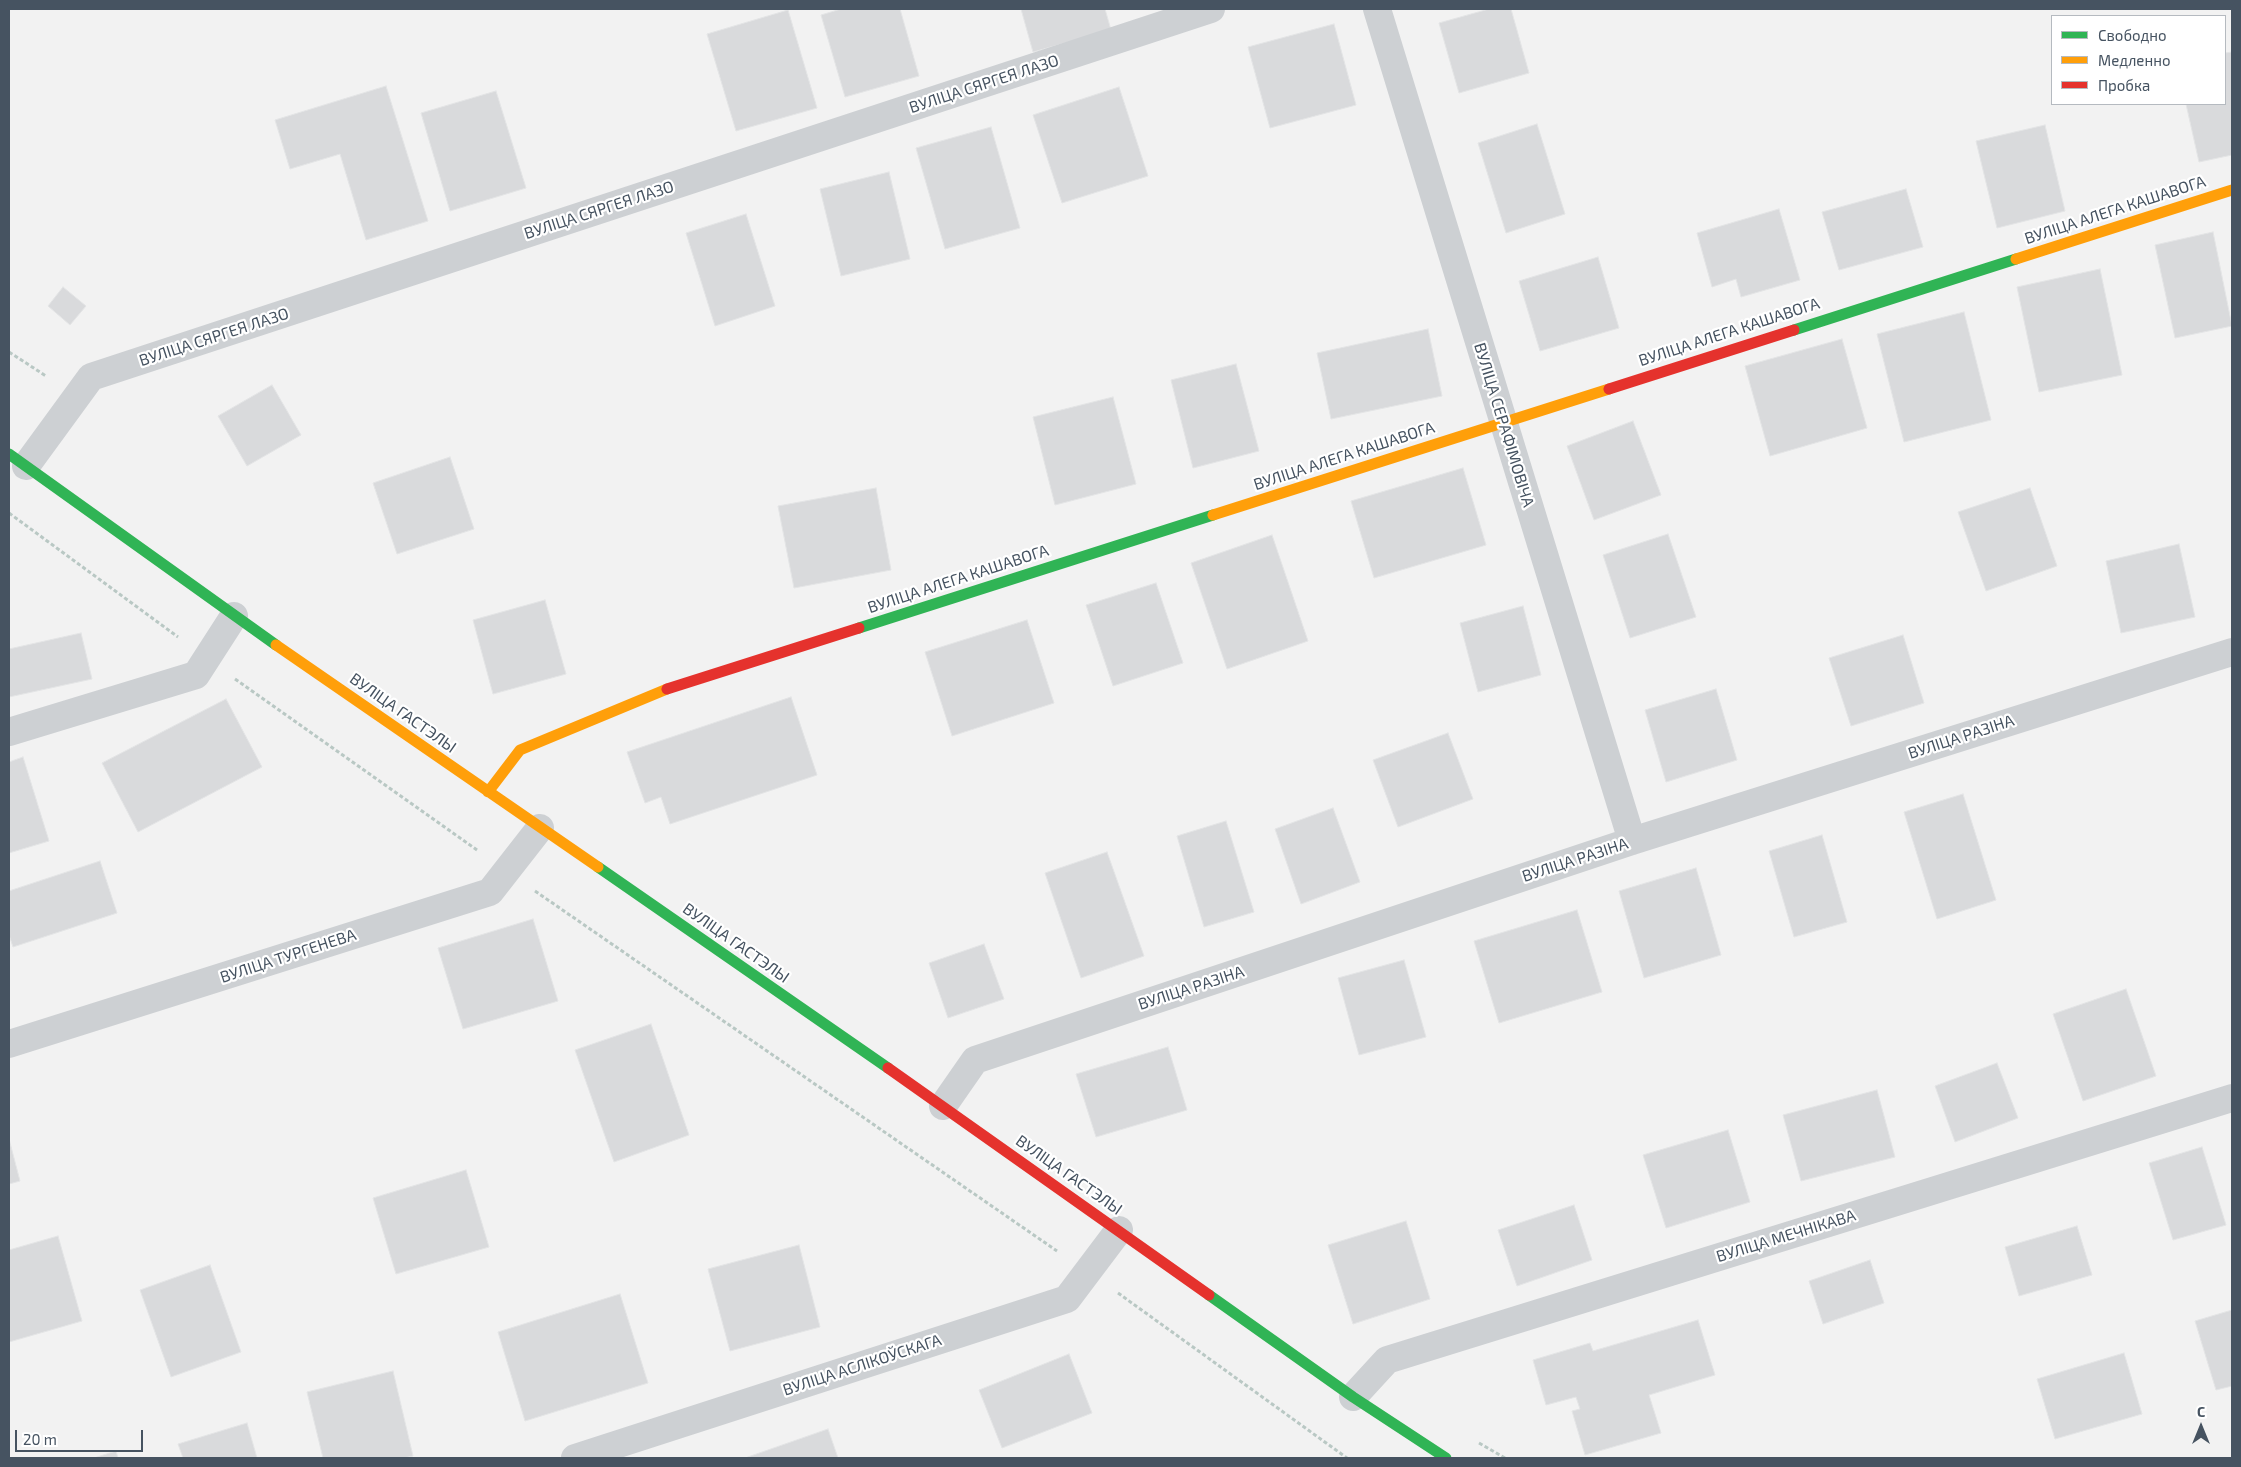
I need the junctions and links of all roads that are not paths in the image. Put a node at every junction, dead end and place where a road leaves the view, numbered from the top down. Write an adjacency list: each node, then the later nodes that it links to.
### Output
1 (1211, 9): 5 (street, ВУЛІЦА СЯРГЕЯ ЛАЗО)
2 (1377, 9): 4 (street, ВУЛІЦА СЕРАФІМОВІЧА)
3 (2232, 190): 4 (street, ВУЛІЦА АЛЕГА КАШАВОГА)
4 (1503, 422): 9 (street, ВУЛІЦА АЛЕГА КАШАВОГА); 11 (street, ВУЛІЦА СЕРАФІМОВІЧА)
5 (17, 460): 6 (street, ВУЛІЦА ГАСТЭЛЫ)
6 (234, 616): 8 (street); 9 (street, ВУЛІЦА ГАСТЭЛЫ)
7 (2232, 652): 11 (street, ВУЛІЦА РАЗІНА)
8 (9, 732)
9 (488, 792): 10 (street, ВУЛІЦА ГАСТЭЛЫ)
10 (540, 828): 12 (street, ВУЛІЦА ТУРГЕНЕВА); 14 (street, ВУЛІЦА ГАСТЭЛЫ)
11 (1632, 841): 14 (street, ВУЛІЦА РАЗІНА)
12 (9, 1044)
13 (2232, 1098): 16 (street, ВУЛІЦА МЕЧНІКАВА)
14 (943, 1106): 15 (street, ВУЛІЦА ГАСТЭЛЫ)
15 (1119, 1230): 16 (street, ВУЛІЦА ГАСТЭЛЫ); 17 (street, ВУЛІЦА АСЛІКОЎСКАГА)
16 (1354, 1397): 18 (street, ВУЛІЦА ГАСТЭЛЫ)
17 (574, 1458)
18 (1446, 1458)

